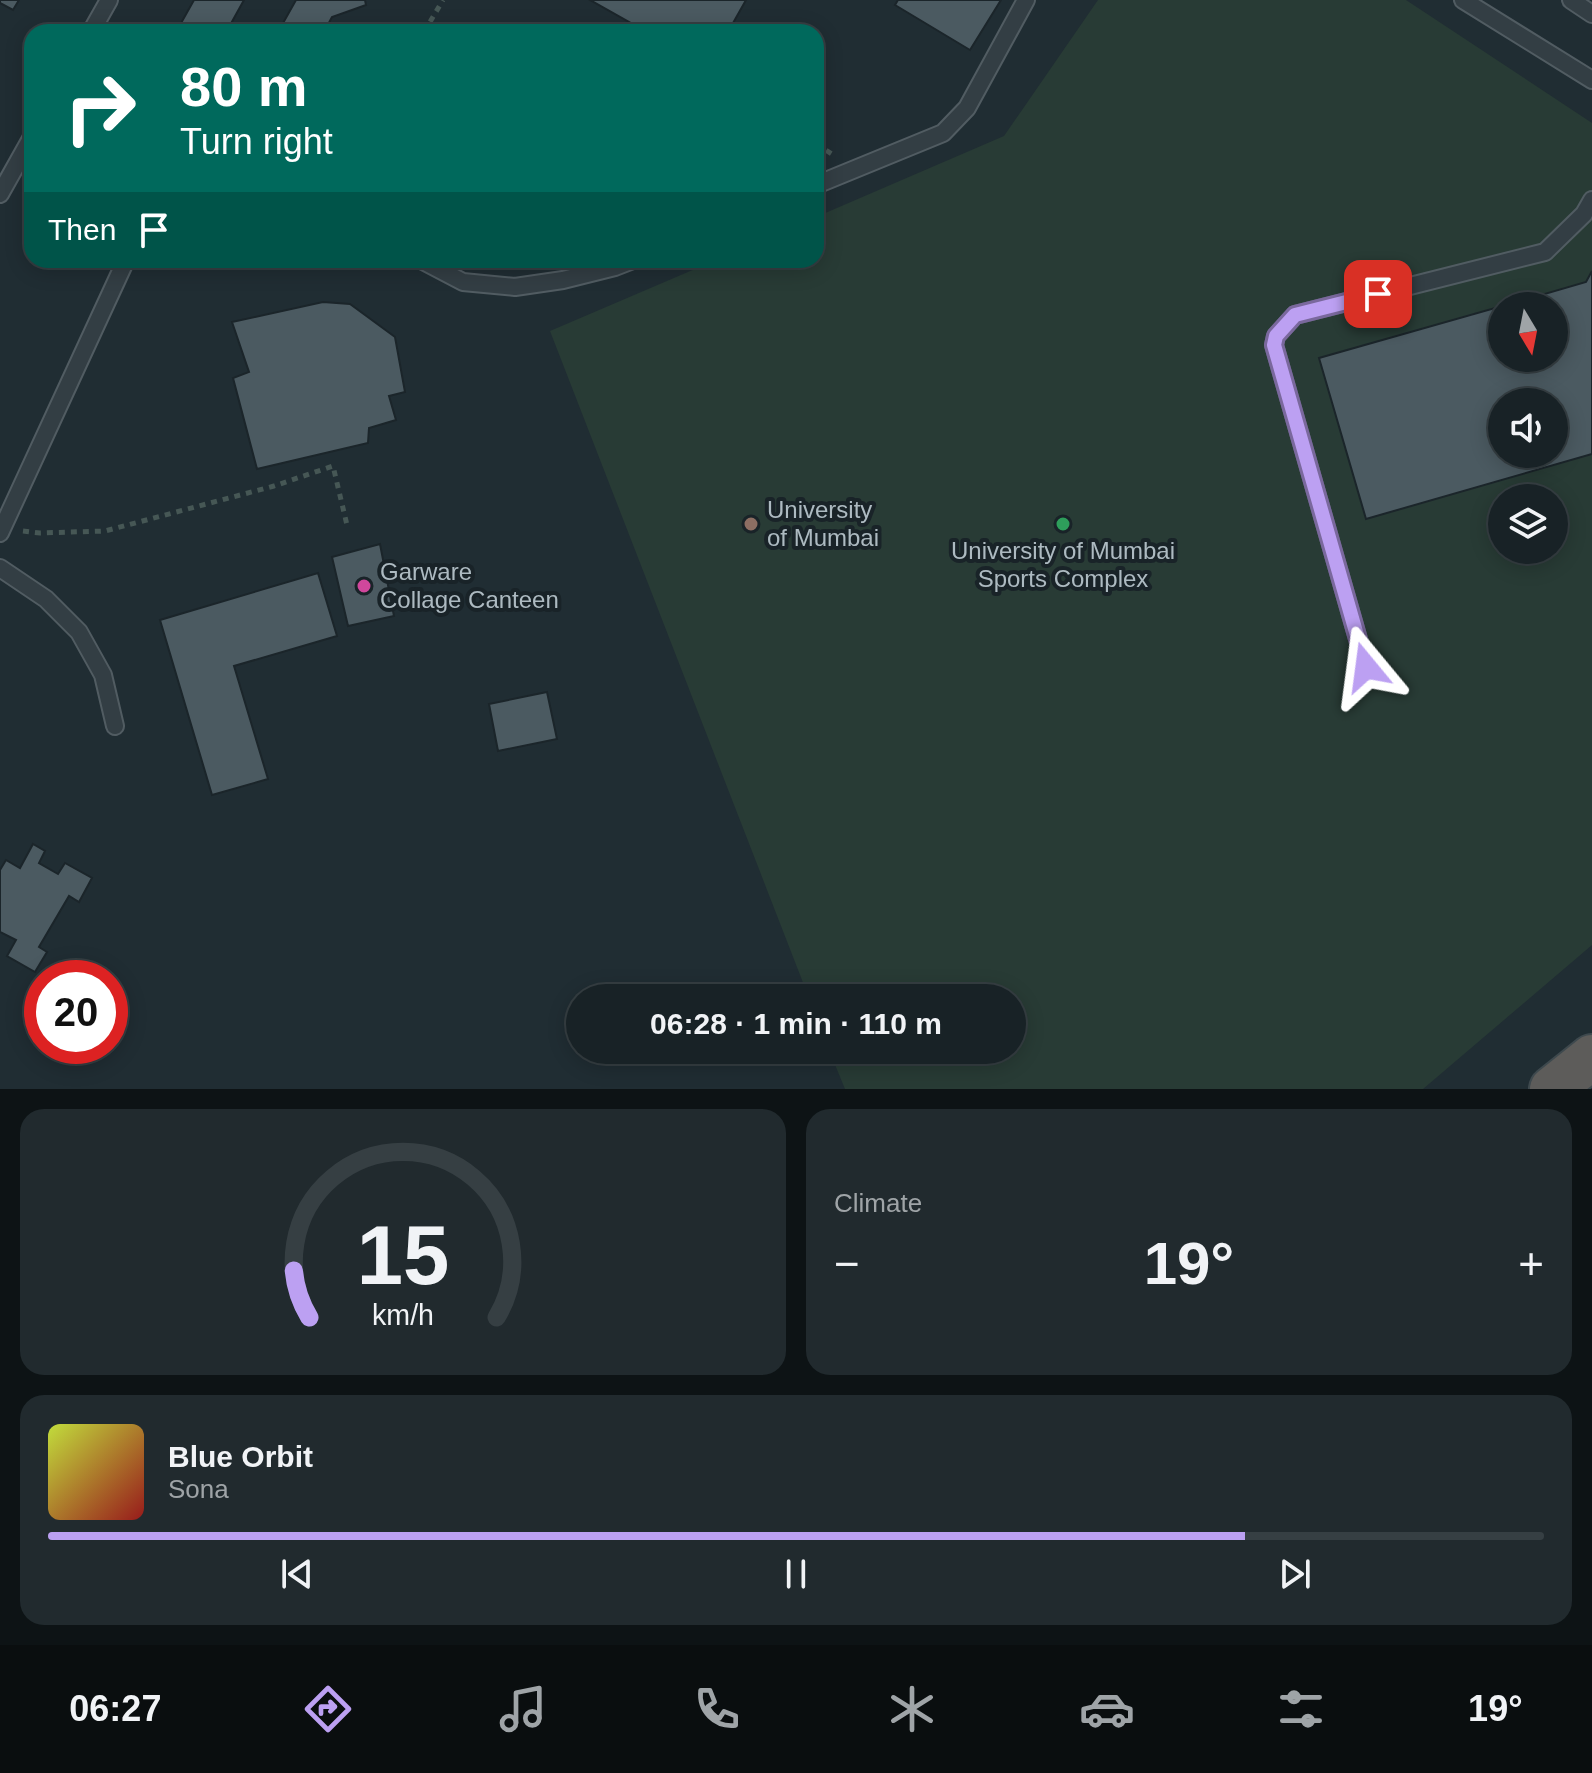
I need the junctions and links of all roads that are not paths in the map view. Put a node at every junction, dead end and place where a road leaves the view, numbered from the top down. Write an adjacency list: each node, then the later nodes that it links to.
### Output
1 (109, 0): 6 (lane)
2 (1026, 0): 9 (lane)
3 (1463, 0): 7 (lane)
4 (1571, 0): 5 (lane)
5 (1592, 14)
6 (96, 24)
7 (1592, 80)
8 (24, 151): 10 (lane)
9 (824, 182)
10 (0, 194)
11 (1592, 200): 17 (lane)
12 (122, 268): 15 (lane)
13 (436, 268): 14 (lane)
14 (611, 268)
15 (1, 530)
16 (0, 568): 18 (lane)
17 (1366, 667)
18 (115, 726)
19 (1592, 1057): 20 (highway)
20 (1552, 1089)

